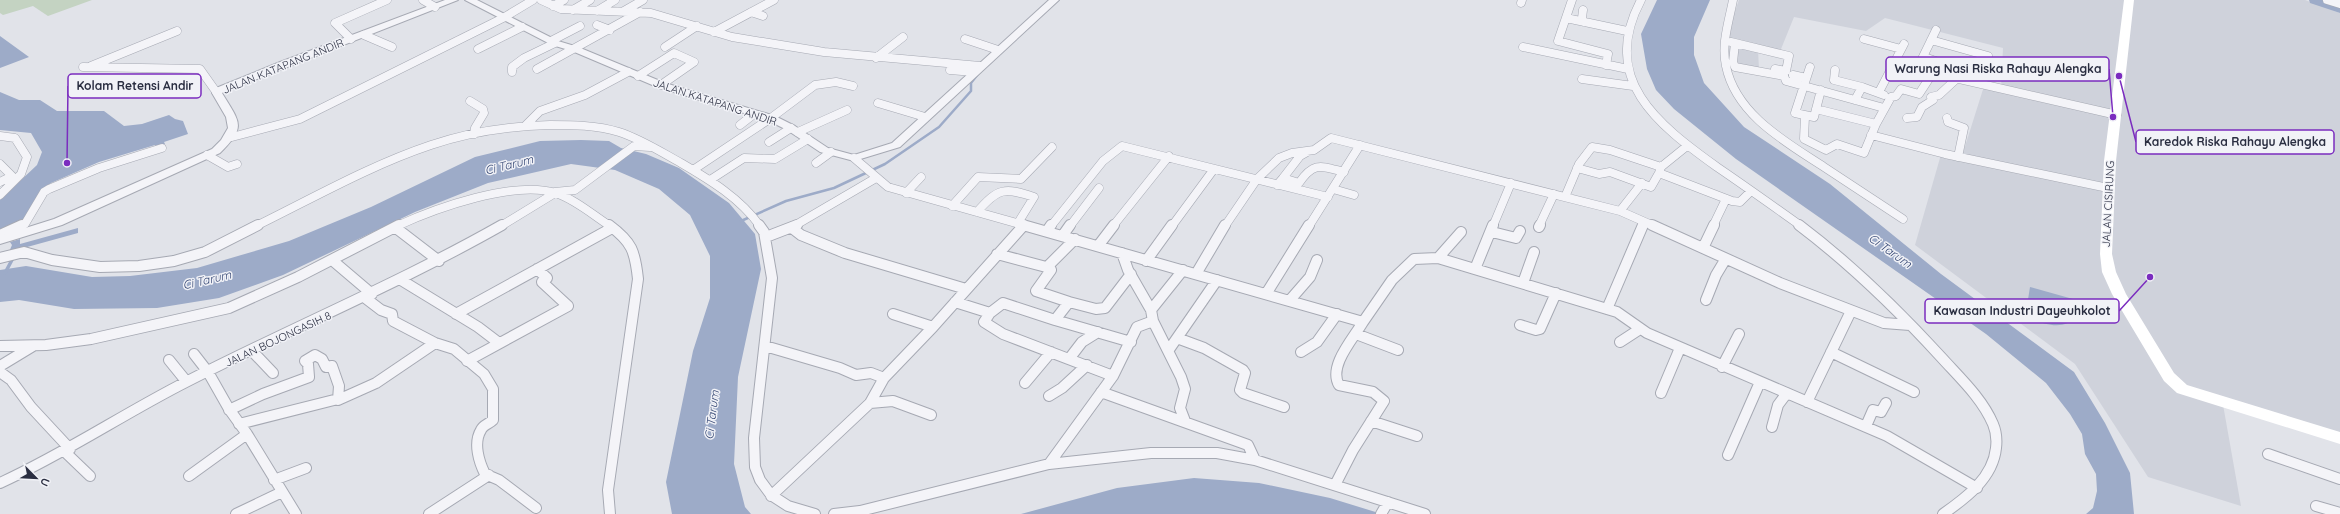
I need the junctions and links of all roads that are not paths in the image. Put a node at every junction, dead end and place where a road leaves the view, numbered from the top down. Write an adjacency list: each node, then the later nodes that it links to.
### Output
1 (387, 0): 42 (street)
2 (423, 0): 20 (street)
3 (453, 0): 20 (street, JALAN KATAPANG ANDIR)
4 (470, 0): 28 (street, JALAN KATAPANG ANDIR)
5 (541, 0): 19 (street)
6 (564, 0): 19 (street)
7 (590, 0): 21 (street)
8 (615, 0): 23 (street)
9 (643, 0): 24 (street)
10 (774, 0): 25 (street)
11 (1054, 0): 54 (street)
12 (1572, 0): 29 (street)
13 (1642, 0): 38 (street)
14 (1733, 0): 45 (street)
15 (2129, 0): 88 (main road, JALAN CISIRUNG)
16 (2327, 0): 18 (street)
17 (531, 1): 28 (street)
18 (2340, 4)
19 (553, 6): 21 (street)
20 (435, 7): 40 (street, JALAN KATAPANG ANDIR)
21 (573, 10): 23 (street)
22 (1583, 10): 30 (street)
23 (596, 11): 24 (street)
24 (624, 11): 26 (street)
25 (751, 12): 27 (street); 39 (street)
26 (638, 13): 34 (street); 35 (street)
27 (763, 16)
28 (503, 18): 33 (street, JALAN KATAPANG ANDIR); 102 (street)
29 (1566, 18): 30 (street); 58 (street)
30 (1584, 22): 38 (street)
31 (597, 25): 35 (street)
32 (580, 26): 47 (street)
33 (522, 27): 47 (street, JALAN KATAPANG ANDIR); 52 (street)
34 (695, 28): 39 (street); 50 (street); 62 (street)
35 (610, 30): 53 (street)
36 (1936, 30): 46 (street)
37 (177, 31): 79 (street)
38 (1627, 31): 63 (street)
39 (714, 32): 57 (street)
40 (364, 35): 42 (street, JALAN KATAPANG ANDIR); 49 (street)
41 (903, 37): 57 (street)
42 (351, 39): 79 (street, JALAN KATAPANG ANDIR)
43 (965, 39): 54 (street)
44 (1864, 39): 78 (street)
45 (1726, 40): 48 (street); 151 (street)
46 (1931, 40): 55 (street); 56 (street)
47 (553, 42): 53 (street, JALAN KATAPANG ANDIR); 65 (street)
48 (1735, 43): 59 (street); 72 (street)
49 (392, 47)
50 (665, 47)
51 (1523, 47): 58 (street)
52 (478, 49)
53 (575, 49): 61 (street); 66 (street, JALAN KATAPANG ANDIR)
54 (998, 50): 62 (street)
55 (1988, 56)
56 (1924, 57): 67 (street); 70 (street)
57 (876, 58): 62 (street)
58 (1606, 65): 63 (street)
59 (1760, 65)
60 (1810, 67): 72 (street)
61 (537, 69)
62 (977, 69): 90 (street)
63 (1628, 69): 75 (street)
64 (1835, 70): 76 (street)
65 (512, 72)
66 (628, 72): 68 (street, JALAN KATAPANG ANDIR); 95 (street)
67 (1934, 72): 70 (street); 80 (street)
68 (638, 76): 73 (street, JALAN KATAPANG ANDIR); 73 (street)
69 (1794, 76): 72 (street)
70 (1955, 78): 88 (street); 92 (street)
71 (1582, 79): 75 (street)
72 (1805, 82): 77 (street); 89 (street)
73 (661, 85): 87 (street, JALAN KATAPANG ANDIR)
74 (853, 86): 91 (street)
75 (1633, 86): 108 (street)
76 (1862, 86): 78 (street); 81 (street)
77 (1821, 90): 81 (street); 85 (street)
78 (1879, 92): 80 (street)
79 (217, 93): 102 (street, JALAN KATAPANG ANDIR)
80 (1891, 97): 84 (street)
81 (1855, 100): 84 (street)
82 (470, 101): 98 (street)
83 (878, 103): 90 (street)
84 (1884, 108): 94 (street)
85 (1816, 109): 89 (street); 94 (street)
86 (847, 110): 97 (street)
87 (754, 114): 91 (street, JALAN KATAPANG ANDIR); 96 (street)
88 (2117, 115): 136 (main road, JALAN CISIRUNG)
89 (1805, 116): 99 (street)
90 (925, 117): 116 (street)
91 (771, 118): 97 (street, JALAN KATAPANG ANDIR); 124 (street)
92 (1906, 118)
93 (1948, 118): 115 (street)
94 (1876, 124): 99 (street)
95 (525, 126): 98 (street); 101 (street)
96 (740, 126)
97 (794, 130): 103 (street, JALAN KATAPANG ANDIR); 104 (street)
98 (474, 134): 172 (street)
99 (1871, 134): 115 (street)
100 (0, 136): 143 (street)
101 (630, 136): 106 (street); 107 (street)
102 (232, 137): 113 (street)
103 (808, 139): 112 (street, JALAN KATAPANG ANDIR); 129 (street)
104 (769, 142)
105 (1360, 145): 111 (street); 127 (street); 133 (street)
106 (634, 146): 107 (street); 137 (street)
107 (653, 146): 124 (street)
108 (1687, 146): 125 (street); 139 (street)
109 (1052, 147): 148 (street)
110 (162, 148): 162 (street)
111 (1312, 150): 117 (street); 130 (street)
112 (831, 152): 116 (street, JALAN KATAPANG ANDIR); 118 (street)
113 (207, 155): 120 (street); 166 (street)
114 (1169, 156): 121 (street); 158 (street); 167 (street)
115 (1958, 157): 136 (street)
116 (854, 158): 126 (street)
117 (1294, 162): 122 (street); 132 (street)
118 (816, 163)
119 (0, 164): 131 (street)
120 (237, 164)
121 (1214, 168): 130 (street); 178 (street)
122 (1316, 168): 127 (street); 132 (street)
123 (1577, 168): 125 (street); 134 (street); 145 (street)
124 (693, 170): 129 (street)
125 (1660, 170): 134 (street); 146 (street)
126 (870, 172): 140 (street); 157 (street)
127 (1344, 172): 141 (street)
128 (920, 177): 140 (street)
129 (710, 180): 164 (street)
130 (1258, 180): 132 (street); 184 (street)
131 (0, 182)
132 (1280, 182): 141 (street)
133 (1511, 183): 142 (street); 161 (street)
134 (1642, 183): 149 (street)
135 (1099, 188): 163 (street)
136 (2108, 188): 262 (main road, JALAN CISIRUNG)
137 (575, 190): 138 (street); 147 (street)
138 (553, 192): 147 (street); 155 (street); 175 (street, JALAN BOJONGASIH 8)
139 (1750, 192): 146 (street); 207 (street)
140 (906, 193): 148 (street)
141 (1331, 193): 144 (street); 190 (street)
142 (1554, 194): 145 (street); 154 (street)
143 (0, 195)
144 (1354, 196)
145 (1565, 197): 149 (street)
146 (1726, 199): 168 (street)
147 (575, 203): 156 (street)
148 (952, 206): 150 (street)
149 (1620, 211): 152 (street)
150 (977, 212): 153 (street); 153 (street)
151 (1903, 219)
152 (1644, 222): 168 (street); 196 (street)
153 (1021, 224): 158 (street); 171 (street)
154 (1539, 227)
155 (396, 228): 174 (street); 175 (street)
156 (612, 228): 181 (street); 286 (street)
157 (792, 228): 164 (street); 188 (street)
158 (1047, 231): 163 (street)
159 (1520, 231): 161 (street)
160 (1461, 232): 173 (street)
161 (1492, 232): 180 (street)
162 (0, 235)
163 (1063, 235): 165 (street)
164 (766, 237): 220 (street)
165 (1075, 239): 167 (street); 179 (street)
166 (0, 240)
167 (1098, 246): 170 (street)
168 (1703, 248): 177 (street)
169 (1534, 252): 187 (street)
170 (1122, 253): 178 (street); 183 (street)
171 (997, 254): 179 (street); 188 (street)
172 (0, 258)
173 (1438, 258): 180 (street); 205 (street)
174 (332, 260): 191 (street); 219 (street)
175 (439, 260): 185 (street, JALAN BOJONGASIH 8)
176 (1317, 260): 192 (street)
177 (1725, 260): 193 (street); 198 (street)
178 (1146, 261): 182 (street)
179 (1047, 266): 195 (street)
180 (1475, 268): 187 (street)
181 (536, 269): 200 (street); 217 (street)
182 (1183, 270): 184 (street); 197 (street)
183 (1131, 274): 195 (street); 197 (street)
184 (1196, 274): 186 (street)
185 (400, 280): 191 (street, JALAN BOJONGASIH 8); 200 (street)
186 (1217, 280): 190 (street); 213 (street)
187 (1523, 283): 189 (street)
188 (966, 289): 194 (street)
189 (1556, 293): 196 (street); 206 (street)
190 (1266, 294): 192 (street)
191 (368, 296): 216 (street); 224 (street, JALAN BOJONGASIH 8)
192 (1290, 300): 202 (street)
193 (1706, 300)
194 (955, 302): 199 (street); 208 (street)
195 (1069, 302): 203 (street)
196 (1607, 309): 209 (street)
197 (1151, 310): 204 (street)
198 (1851, 311): 207 (street); 227 (street)
199 (990, 313): 203 (street); 225 (street)
200 (456, 314): 217 (street)
201 (893, 314): 208 (street)
202 (1337, 314): 205 (street); 226 (street)
203 (1055, 320): 210 (street)
204 (1153, 321): 214 (street); 222 (street)
205 (1363, 322): 211 (street)
206 (1520, 325)
207 (1910, 325): 276 (street)
208 (933, 327): 239 (street)
209 (1640, 329): 215 (street); 221 (street)
210 (1098, 332): 214 (street); 229 (street)
211 (1356, 334): 223 (street); 256 (street)
212 (1739, 334): 234 (street)
213 (1177, 338): 222 (street); 252 (street)
214 (1131, 342): 238 (street)
215 (1620, 342)
216 (435, 343): 231 (street); 248 (street)
217 (499, 343): 231 (street)
218 (0, 346): 219 (street)
219 (33, 346): 233 (street)
220 (765, 346): 239 (street); 278 (street)
221 (1680, 348): 234 (street); 244 (street)
222 (1168, 350): 255 (street)
223 (1398, 350)
224 (252, 351): 236 (street, JALAN BOJONGASIH 8); 237 (street)
225 (1051, 352): 229 (street); 242 (street)
226 (1301, 352)
227 (1831, 352): 245 (street); 249 (street)
228 (194, 354): 236 (street)
229 (1070, 359): 232 (street)
230 (169, 360): 240 (street)
231 (467, 361): 269 (street)
232 (1087, 365): 238 (street); 247 (street)
233 (0, 366)
234 (1722, 367): 241 (street)
235 (0, 372): 263 (street)
236 (208, 372): 240 (street, JALAN BOJONGASIH 8); 253 (street)
237 (274, 374)
238 (1113, 376): 243 (street)
239 (884, 378): 251 (street)
240 (186, 381): 263 (street, JALAN BOJONGASIH 8)
241 (1760, 382): 246 (street); 265 (street)
242 (1025, 383)
243 (1101, 392): 255 (street); 267 (street)
244 (1661, 392)
245 (1914, 392)
246 (1787, 393): 249 (street); 259 (street)
247 (1050, 396)
248 (338, 399): 253 (street); 257 (street)
249 (1807, 402): 258 (street)
250 (1886, 402): 258 (street)
251 (870, 403): 254 (street); 278 (street)
252 (1284, 407)
253 (229, 410): 257 (street)
254 (931, 415)
255 (1185, 420): 266 (street)
256 (1371, 421): 261 (street); 275 (street)
257 (239, 424): 260 (street)
258 (1866, 426): 276 (street)
259 (1772, 427)
260 (247, 434): 271 (street); 273 (street)
261 (1417, 436)
262 (2340, 438)
263 (67, 450): 270 (street); 274 (street, JALAN BOJONGASIH 8)
264 (2268, 454): 272 (street)
265 (1728, 455)
266 (1255, 460): 267 (street); 275 (street)
267 (1049, 464): 288 (street)
268 (306, 468): 273 (street)
269 (489, 475): 281 (street); 285 (street)
270 (90, 476)
271 (189, 476)
272 (2340, 479)
273 (274, 480): 277 (street)
274 (0, 483)
275 (1335, 485): 279 (street)
276 (1977, 488): 291 (street)
277 (282, 492): 283 (street); 284 (street)
278 (771, 496): 287 (street)
279 (1388, 502): 289 (street); 290 (street)
280 (2316, 506): 282 (street)
281 (536, 508)
282 (2340, 513)
283 (236, 514)
284 (296, 514)
285 (429, 514)
286 (610, 514)
287 (815, 514)
288 (834, 514)
289 (1381, 514)
290 (1425, 514)
291 (1943, 514)

